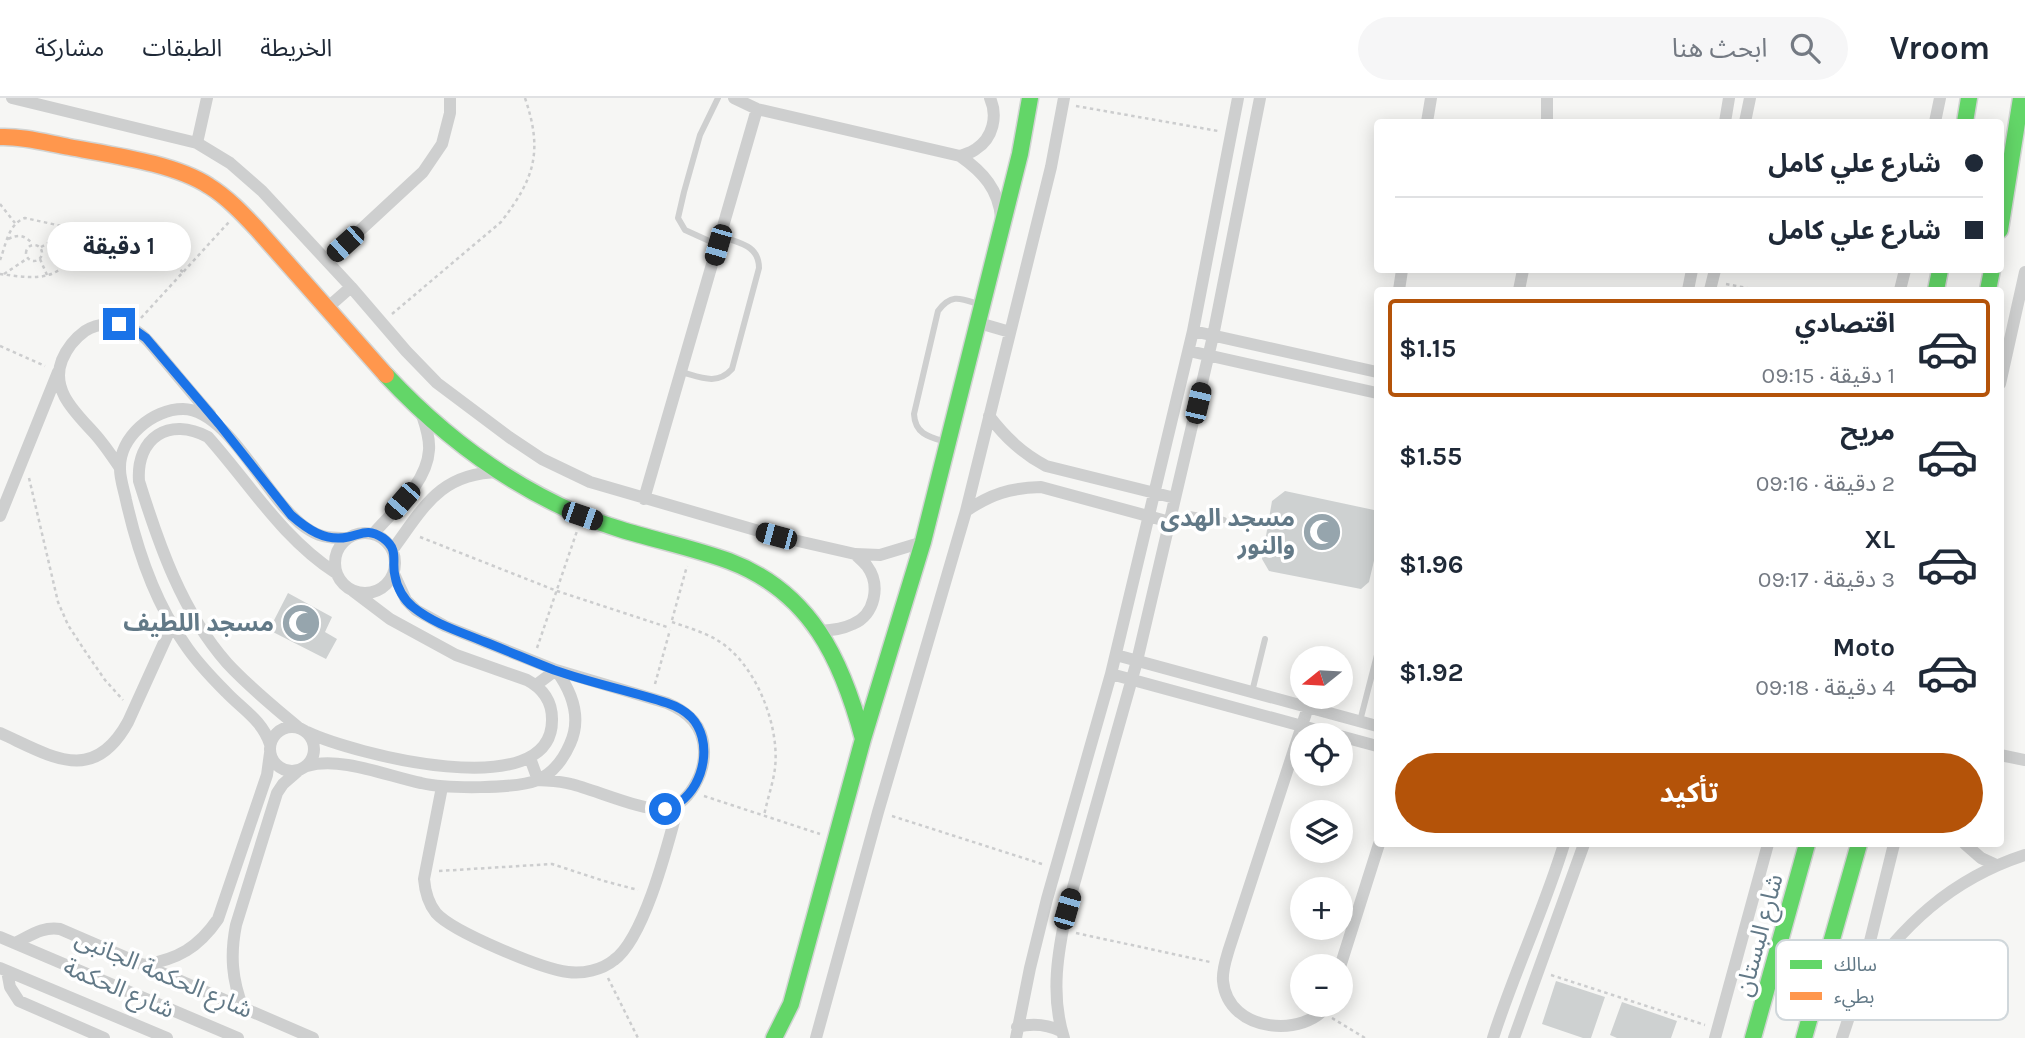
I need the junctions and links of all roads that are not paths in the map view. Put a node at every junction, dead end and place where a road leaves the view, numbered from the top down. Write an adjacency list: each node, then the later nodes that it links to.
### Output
1 (12, 98): 26 (street)
2 (206, 98): 26 (street)
3 (450, 98): 31 (street)
4 (718, 98): 30 (lane)
5 (734, 98): 18 (street)
6 (990, 98): 27 (street)
7 (1030, 98): 29 (street)
8 (1238, 98): 37 (street)
9 (1260, 98): 39 (street)
10 (1431, 98): 19 (street)
11 (1547, 98): 20 (street)
12 (1729, 98): 21 (street)
13 (1751, 98): 22 (street)
14 (1940, 98): 23 (street)
15 (1969, 98): 24 (street)
16 (2021, 98): 28 (street)
17 (1063, 101): 38 (street)
18 (757, 109): 27 (street); 30 (street)
19 (1428, 119)
20 (1547, 119)
21 (1726, 119)
22 (1746, 119)
23 (1936, 119)
24 (1966, 119)
25 (0, 137): 35 (street)
26 (197, 143): 31 (street)
27 (960, 156): 29 (street)
28 (2004, 205)
29 (1002, 228): 34 (street)
30 (719, 241): 45 (street); 45 (lane)
31 (327, 261): 33 (street)
32 (2025, 272): 42 (street)
33 (351, 287): 35 (street); 58 (street)
34 (983, 306): 36 (street); 51 (lane)
35 (326, 309): 47 (street)
36 (979, 323): 38 (street); 51 (street)
37 (1194, 331): 39 (street); 40 (street)
38 (1010, 332): 48 (street)
39 (1213, 336): 41 (street); 43 (street)
40 (1189, 351): 41 (street); 56 (street)
41 (1209, 356): 46 (street); 57 (street)
42 (2004, 366)
43 (1374, 371)
44 (58, 372): 49 (street); 52 (street); 61 (street)
45 (681, 372): 58 (street)
46 (1374, 392)
47 (421, 412): 53 (street); 65 (street)
48 (989, 416): 56 (street); 59 (street)
49 (219, 424): 50 (street); 52 (street); 66 (street)
50 (208, 437): 54 (street); 70 (street)
51 (948, 443): 67 (street)
52 (120, 468): 55 (street)
53 (499, 472): 68 (street); 74 (street)
54 (139, 481): 55 (street); 89 (street)
55 (123, 484): 73 (street)
56 (1155, 493): 57 (street); 62 (street)
57 (1175, 498): 60 (lane); 64 (street)
58 (644, 499): 69 (street)
59 (965, 511): 62 (street); 135 (street)
60 (1189, 514): 63 (lane); 64 (lane)
61 (0, 516)
62 (1149, 516): 64 (street); 76 (street)
63 (1224, 520)
64 (1170, 522): 77 (street)
65 (374, 533): 66 (street); 68 (street)
66 (347, 538): 70 (street)
67 (923, 542): 69 (street); 91 (street)
68 (393, 550): 71 (street)
69 (855, 554): 74 (street)
70 (336, 573): 72 (street)
71 (394, 574): 72 (street); 79 (street)
72 (353, 591): 82 (street)
73 (172, 625): 90 (street); 94 (street)
74 (820, 631): 91 (street)
75 (1265, 639): 83 (lane)
76 (1116, 655): 77 (street); 80 (street)
77 (1138, 661): 81 (street); 83 (street)
78 (1374, 667): 86 (lane)
79 (556, 670): 82 (street); 100 (street); 102 (street)
80 (1111, 674): 81 (street); 127 (street)
81 (1133, 680): 87 (street); 129 (street)
82 (536, 685): 96 (street)
83 (1252, 692): 84 (street)
84 (1290, 702)
85 (1315, 709): 86 (street)
86 (1360, 721): 88 (street)
87 (1290, 723)
88 (1374, 725)
89 (303, 730): 94 (street); 96 (street); 99 (street)
90 (0, 733)
91 (863, 738): 134 (street)
92 (1353, 740): 93 (street)
93 (1374, 745)
94 (270, 748): 99 (street); 121 (street)
95 (2004, 756): 98 (street)
96 (530, 758): 100 (street)
97 (1290, 760): 124 (street)
98 (2025, 761)
99 (303, 768): 101 (street); 123 (street)
100 (538, 779): 101 (street); 102 (street)
101 (442, 787): 102 (street)
102 (679, 803)
103 (1379, 847): 119 (street)
104 (1563, 847): 136 (street)
105 (1583, 847): 137 (street)
106 (1767, 847): 128 (street)
107 (1806, 847): 114 (street, شارع البستان)
108 (1858, 847): 115 (street)
109 (1893, 847): 116 (street)
110 (1968, 847): 112 (street)
111 (2025, 855): 112 (street)
112 (1996, 864): 117 (street)
113 (0, 937): 118 (street, شارع الحكمة)
114 (1780, 940)
115 (1832, 940)
116 (1870, 940)
117 (1896, 940)
118 (15, 943): 121 (street, شارع الحكمة الجانبى); 132 (street, شارع الحكمة)
119 (1344, 954)
120 (1776, 955): 138 (street, شارع البستان)
121 (144, 965): 123 (street, شارع الحكمة الجانبى)
122 (4, 970): 130 (street); 131 (street, شارع الحكمة)
123 (243, 1008): 133 (street, شارع الحكمة الجانبى)
124 (1319, 1017)
125 (1809, 1020): 139 (street)
126 (1848, 1020): 140 (street)
127 (1016, 1032): 129 (street)
128 (1717, 1033)
129 (1062, 1035)
130 (104, 1038)
131 (167, 1038)
132 (238, 1038)
133 (313, 1038)
134 (775, 1038)
135 (816, 1038)
136 (1493, 1038)
137 (1514, 1038)
138 (1753, 1038)
139 (1804, 1038)
140 (1842, 1038)

